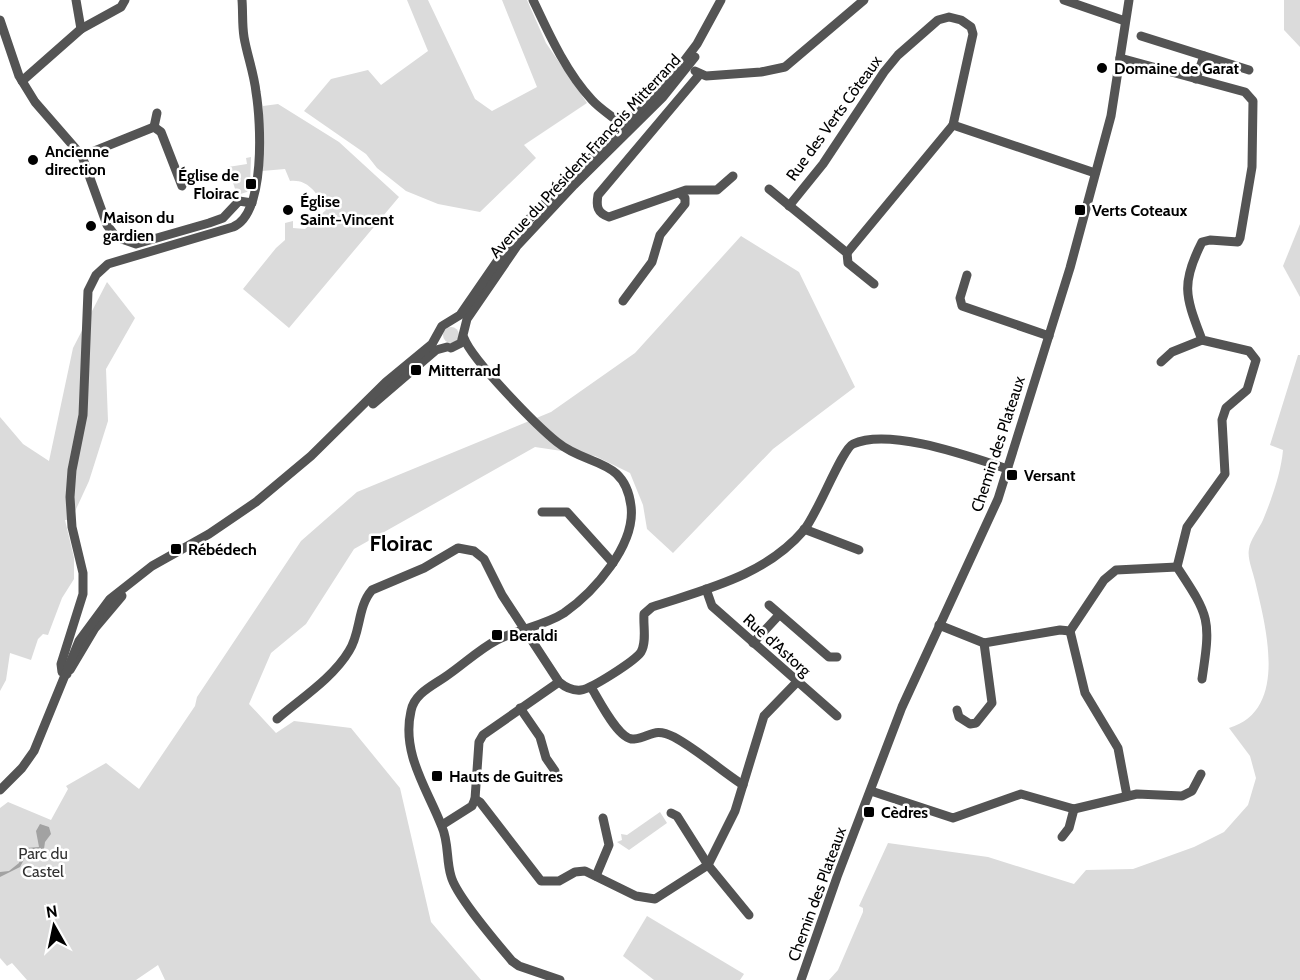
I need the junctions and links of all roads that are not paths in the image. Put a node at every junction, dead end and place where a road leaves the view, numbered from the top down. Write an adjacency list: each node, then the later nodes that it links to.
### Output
1 (76, 0): 12 (street)
2 (125, 0): 12 (street)
3 (242, 0): 32 (street)
4 (533, 0): 25 (street)
5 (721, 0): 17 (street, Avenue du Président François Mitterrand)
6 (727, 0): 17 (street, Avenue du Président François Mitterrand)
7 (864, 0): 19 (street)
8 (1064, 0): 11 (street)
9 (1129, 0): 11 (street, Chemin des Plateaux)
10 (0, 20): 14 (street)
11 (1125, 21): 16 (street, Chemin des Plateaux)
12 (81, 29): 21 (street)
13 (1141, 36): 15 (street)
14 (5, 53): 21 (street)
15 (1204, 56): 18 (street); 20 (street)
16 (1120, 58): 20 (street); 27 (street, Chemin des Plateaux)
17 (686, 65): 19 (street); 25 (street, Avenue du Président François Mitterrand)
18 (1250, 70)
19 (700, 74): 31 (street)
20 (1196, 79): 42 (street)
21 (22, 81): 26 (street)
22 (157, 113): 24 (street)
23 (953, 125): 27 (street); 33 (street, Rue des Verts Côteaux); 34 (street, Rue des Verts Côteaux)
24 (154, 127): 26 (street); 29 (street)
25 (625, 128): 38 (street, Avenue du Président François Mitterrand); 40 (street, Avenue du Président François Mitterrand)
26 (82, 156): 32 (street)
27 (1095, 173): 41 (street, Chemin des Plateaux)
28 (733, 176): 31 (street)
29 (182, 186)
30 (769, 189): 33 (street, Rue des Verts Côteaux)
31 (681, 193): 37 (street)
32 (252, 203): 61 (street)
33 (789, 206): 34 (street, Rue des Verts Côteaux)
34 (847, 253): 36 (street, Rue des Verts Côteaux)
35 (967, 275): 41 (street)
36 (874, 284)
37 (623, 301)
38 (450, 322): 39 (street); 40 (street)
39 (438, 333): 43 (street); 61 (street)
40 (463, 334): 43 (street); 45 (street)
41 (1049, 336): 46 (street, Chemin des Plateaux)
42 (1202, 340): 44 (street); 51 (street)
43 (449, 348): 45 (street); 61 (street)
44 (1161, 363)
45 (487, 371): 50 (street)
46 (1008, 469): 48 (street); 55 (street, Chemin des Plateaux)
47 (543, 512): 50 (street)
48 (804, 529): 49 (street); 52 (street)
49 (859, 550)
50 (613, 563): 56 (street)
51 (1177, 567): 57 (street); 62 (street)
52 (706, 589): 58 (street, Rue d'Astorg); 65 (street)
53 (769, 605): 54 (street)
54 (779, 615): 58 (street); 60 (street)
55 (939, 625): 59 (street); 74 (street, Chemin des Plateaux)
56 (526, 628): 63 (street); 69 (street); 80 (street)
57 (1070, 631): 59 (street); 75 (street)
58 (753, 643): 64 (street, Rue d'Astorg)
59 (984, 643): 67 (street)
60 (837, 657)
61 (67, 674): 73 (street)
62 (1202, 679)
63 (559, 682): 65 (street); 66 (street)
64 (796, 682): 68 (street, Rue d'Astorg); 72 (street)
65 (591, 687): 72 (street)
66 (520, 708): 70 (street); 76 (street)
67 (957, 710)
68 (837, 716)
69 (277, 719)
70 (555, 771)
71 (1201, 774): 75 (street)
72 (743, 785): 82 (street)
73 (0, 790)
74 (871, 791): 77 (street); 86 (street, Chemin des Plateaux)
75 (1127, 796): 77 (street)
76 (475, 799): 80 (street); 83 (street)
77 (1074, 809): 81 (street)
78 (671, 813): 82 (street)
79 (603, 818): 83 (street)
80 (442, 825): 85 (street)
81 (1062, 837)
82 (708, 865): 83 (street); 84 (street)
83 (596, 876)
84 (749, 915)
85 (560, 980)
86 (801, 980)

